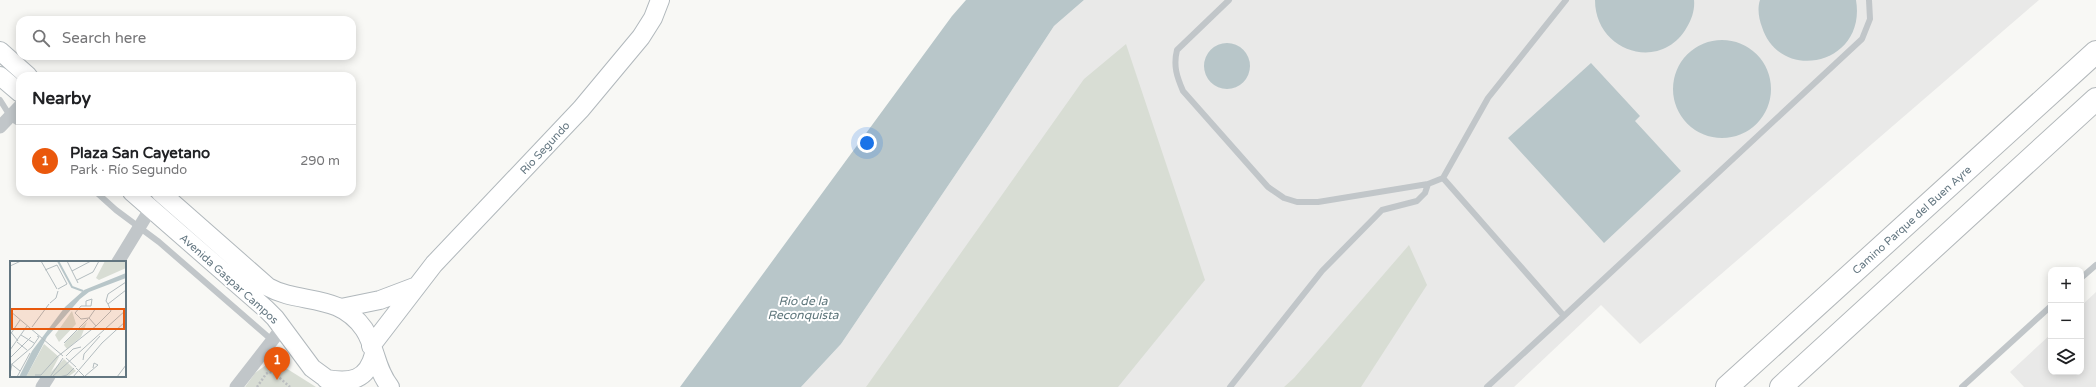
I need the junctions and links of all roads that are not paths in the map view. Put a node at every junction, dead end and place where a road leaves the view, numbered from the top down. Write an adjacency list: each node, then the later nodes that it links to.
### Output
1 (660, 0): 24 (main road, Río Segundo)
2 (1229, 0): 15 (lane)
3 (1566, 0): 14 (lane)
4 (1870, 0): 28 (lane)
5 (0, 51): 7 (main road)
6 (2096, 52): 38 (highway, Camino Parque del Buen Ayre)
7 (24, 72)
8 (0, 76): 9 (main road)
9 (16, 90)
10 (2096, 99): 39 (highway)
11 (0, 100): 12 (lane)
12 (15, 120): 13 (street)
13 (0, 127)
14 (1443, 178): 15 (lane); 28 (lane)
15 (1428, 184): 36 (lane)
16 (100, 196): 20 (lane)
17 (137, 196): 19 (main road, Avenida Gaspar Campos)
18 (165, 196): 25 (main road, Avenida Gaspar Campos)
19 (151, 208): 20 (street); 29 (main road, Avenida Gaspar Campos)
20 (140, 228): 21 (street); 29 (lane)
21 (119, 261)
22 (2096, 265): 23 (lane)
23 (2084, 275)
24 (417, 286): 26 (main road); 30 (main road, Río Segundo)
25 (297, 296): 26 (main road, Avenida Gaspar Campos); 29 (main road)
26 (341, 308): 30 (main road, Avenida Gaspar Campos)
27 (2048, 309): 40 (lane)
28 (1564, 316): 37 (lane)
29 (277, 334): 32 (main road, Avenida Gaspar Campos); 34 (street)
30 (372, 350): 32 (main road); 35 (main road, Avenida Gaspar Campos)
31 (48, 377): 33 (street)
32 (332, 383)
33 (42, 387)
34 (236, 387)
35 (390, 387)
36 (1230, 387)
37 (1487, 387)
38 (1727, 387)
39 (1781, 387)
40 (1962, 387)

